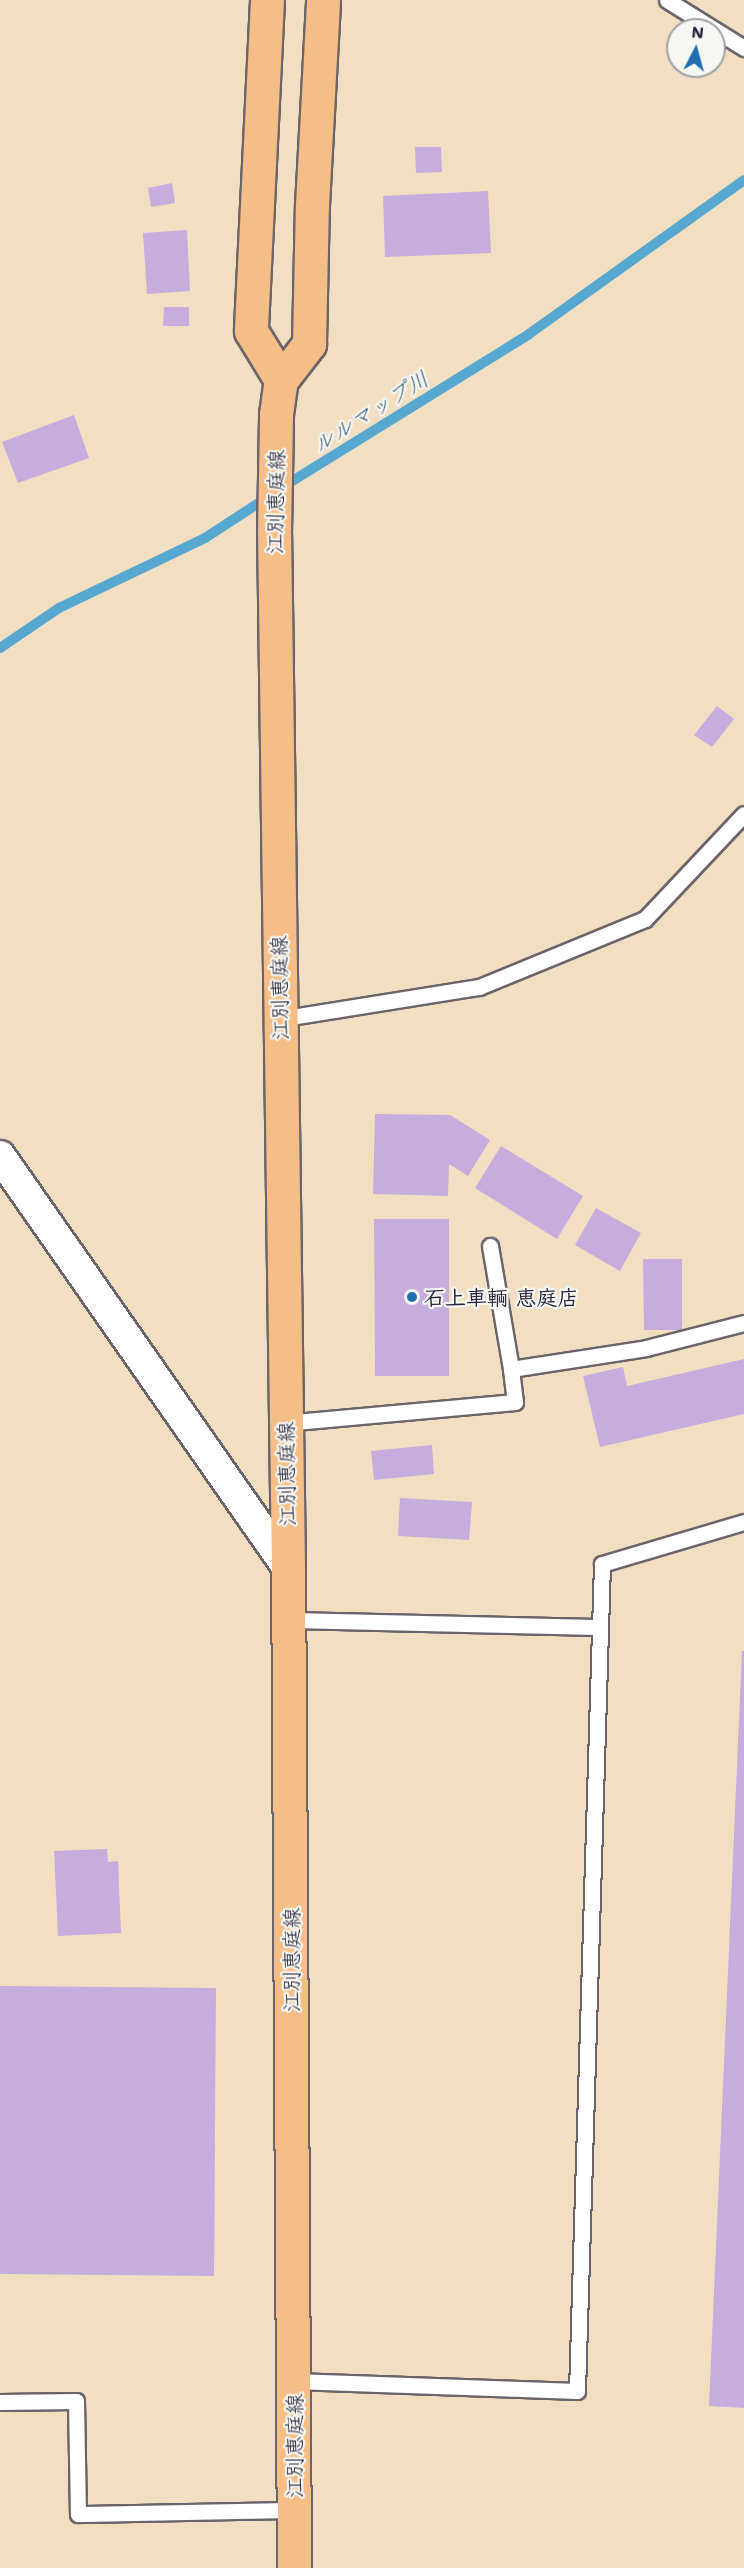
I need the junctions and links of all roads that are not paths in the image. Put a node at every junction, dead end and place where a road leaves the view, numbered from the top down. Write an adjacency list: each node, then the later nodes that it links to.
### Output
1 (267, 0): 5 (main road)
2 (323, 0): 5 (main road, 江別恵庭線)
3 (667, 0): 4 (lane)
4 (744, 48)
5 (281, 380): 7 (main road, 江別恵庭線)
6 (744, 814): 7 (lane)
7 (279, 1019): 12 (main road, 江別恵庭線)
8 (0, 1156): 14 (street)
9 (490, 1246): 11 (lane)
10 (744, 1323): 11 (lane)
11 (511, 1369): 12 (lane)
12 (284, 1423): 14 (main road, 江別恵庭線)
13 (744, 1522): 16 (lane)
14 (288, 1568): 15 (main road, 江別恵庭線)
15 (288, 1620): 16 (lane); 17 (main road, 江別恵庭線)
16 (600, 1627): 17 (lane)
17 (294, 2381): 19 (main road, 江別恵庭線)
18 (0, 2402): 19 (lane)
19 (295, 2510): 20 (main road, 江別恵庭線)
20 (294, 2568)

